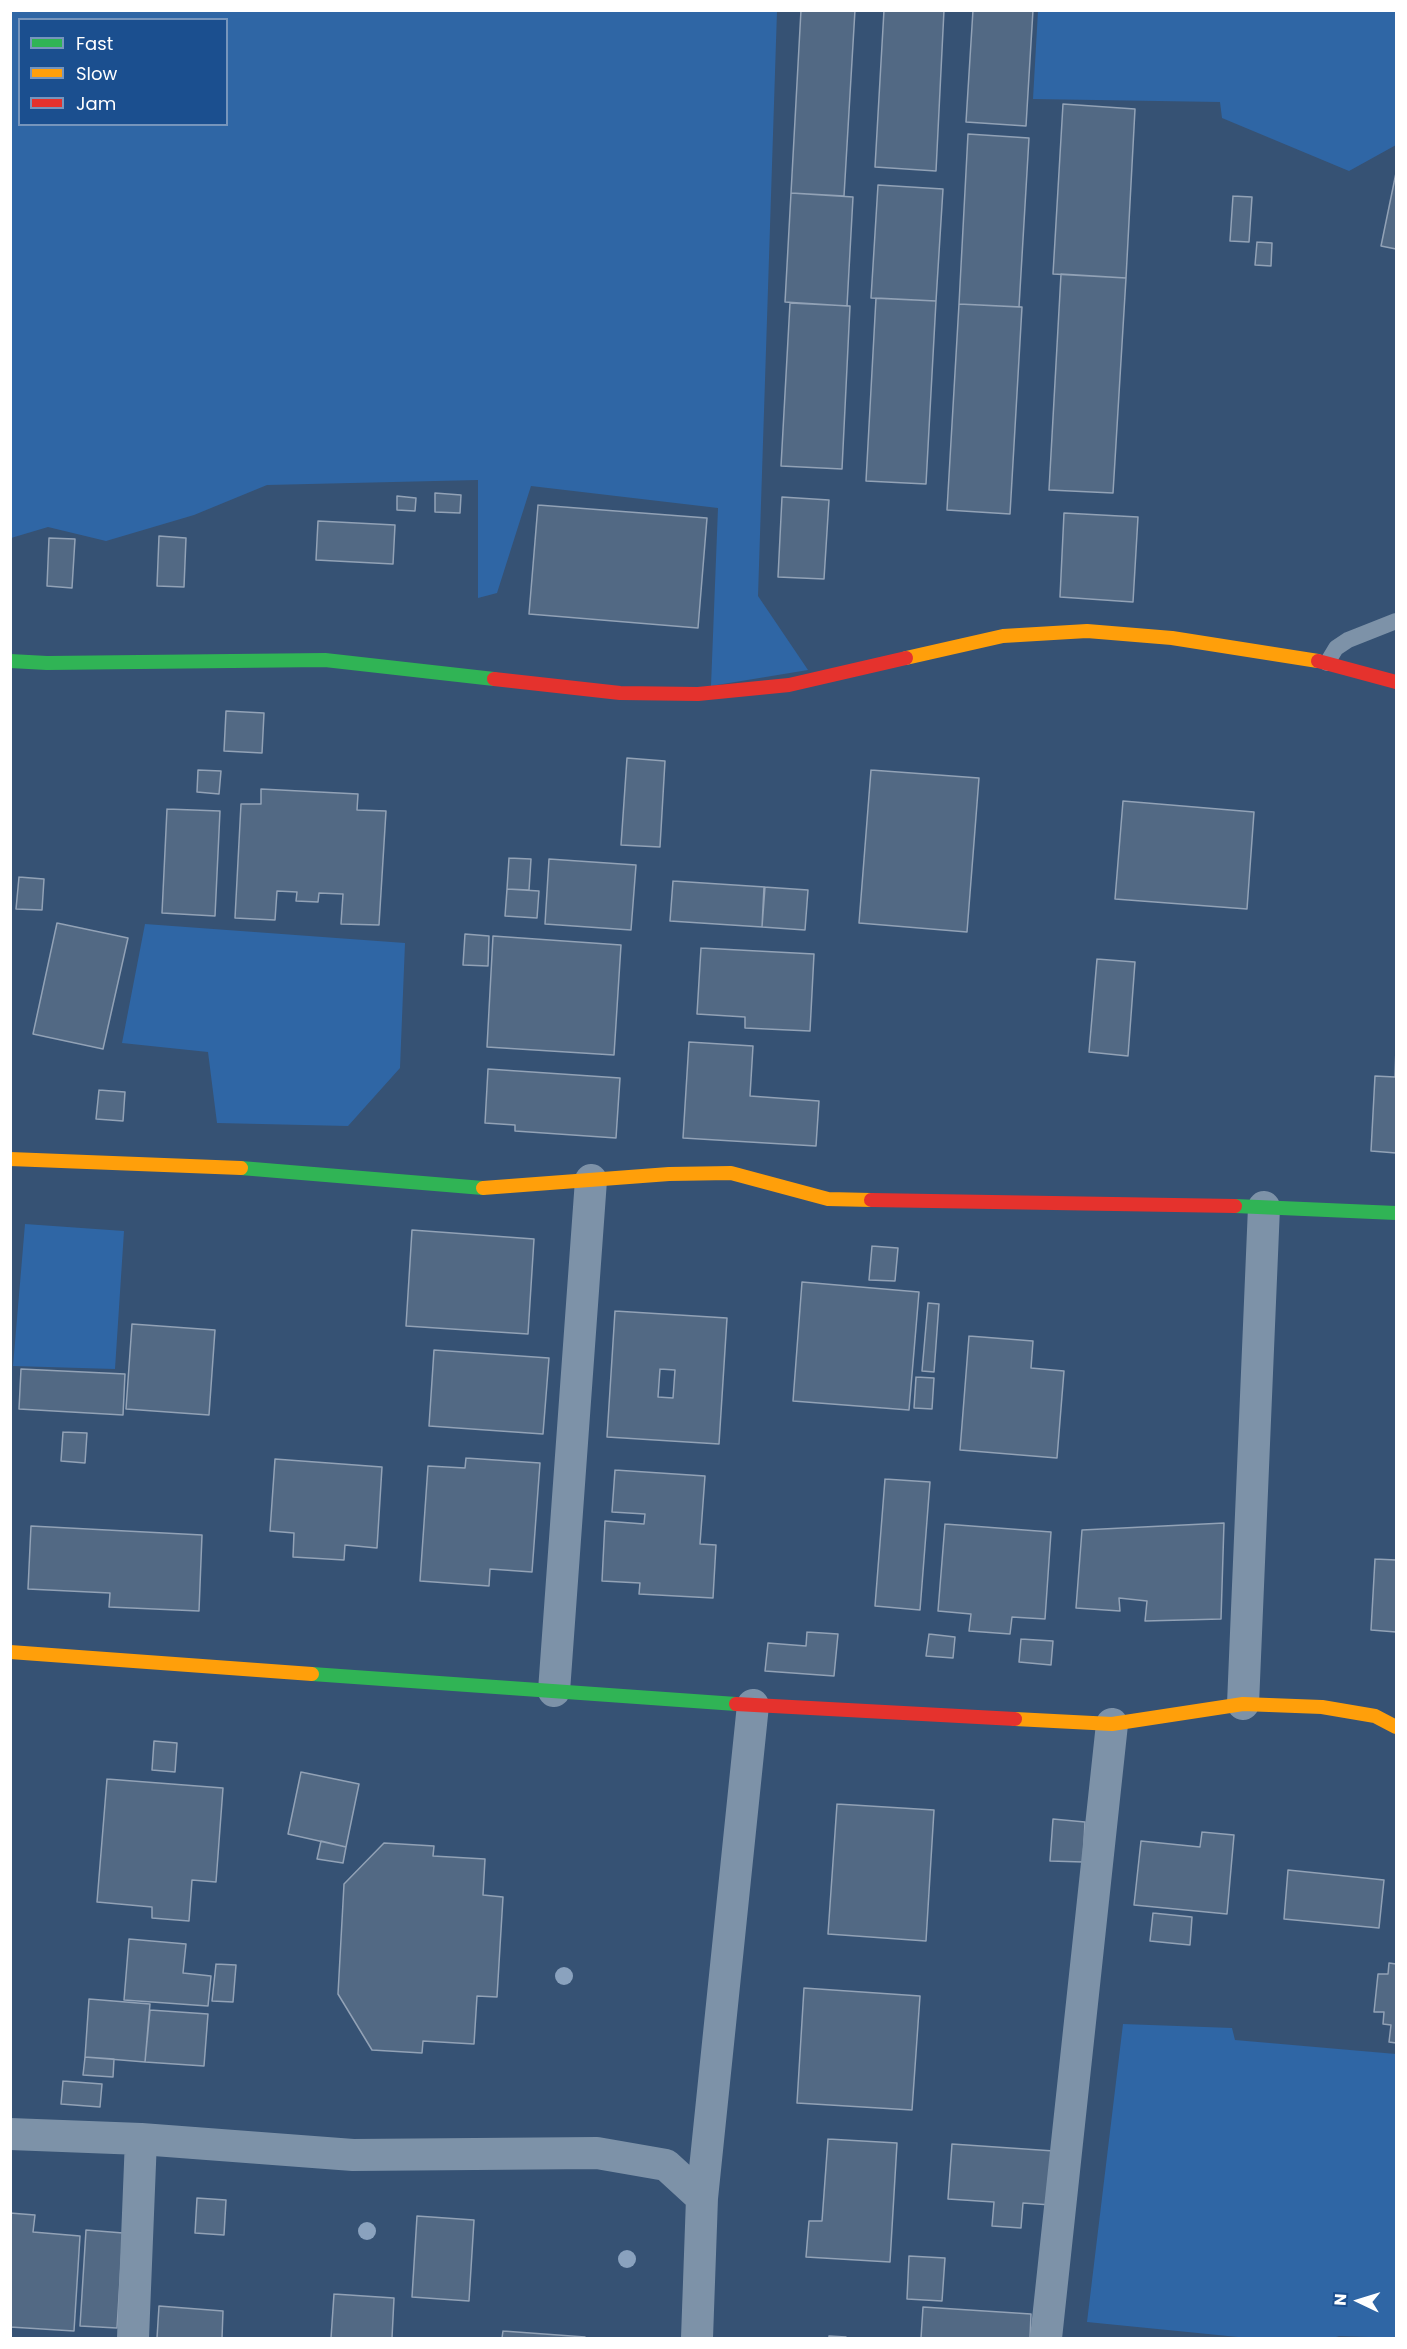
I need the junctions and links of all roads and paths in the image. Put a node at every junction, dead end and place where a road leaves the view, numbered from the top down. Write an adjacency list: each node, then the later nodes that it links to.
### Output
1 (1396, 621): 3 (lane)
2 (10, 661): 3 (street)
3 (1327, 663): 4 (street)
4 (1396, 682)
5 (10, 1159): 6 (street)
6 (591, 1180): 7 (street); 10 (street)
7 (1264, 1207): 8 (street); 11 (street)
8 (1396, 1213)
9 (10, 1652): 10 (street)
10 (554, 1691): 12 (street)
11 (1243, 1704): 13 (street); 14 (street)
12 (753, 1705): 13 (street); 17 (street)
13 (1112, 1724): 20 (street)
14 (1396, 1727)
15 (10, 2134): 16 (street)
16 (141, 2139): 17 (street); 18 (street)
17 (702, 2198): 19 (street)
18 (133, 2338)
19 (697, 2338)
20 (1046, 2338)

